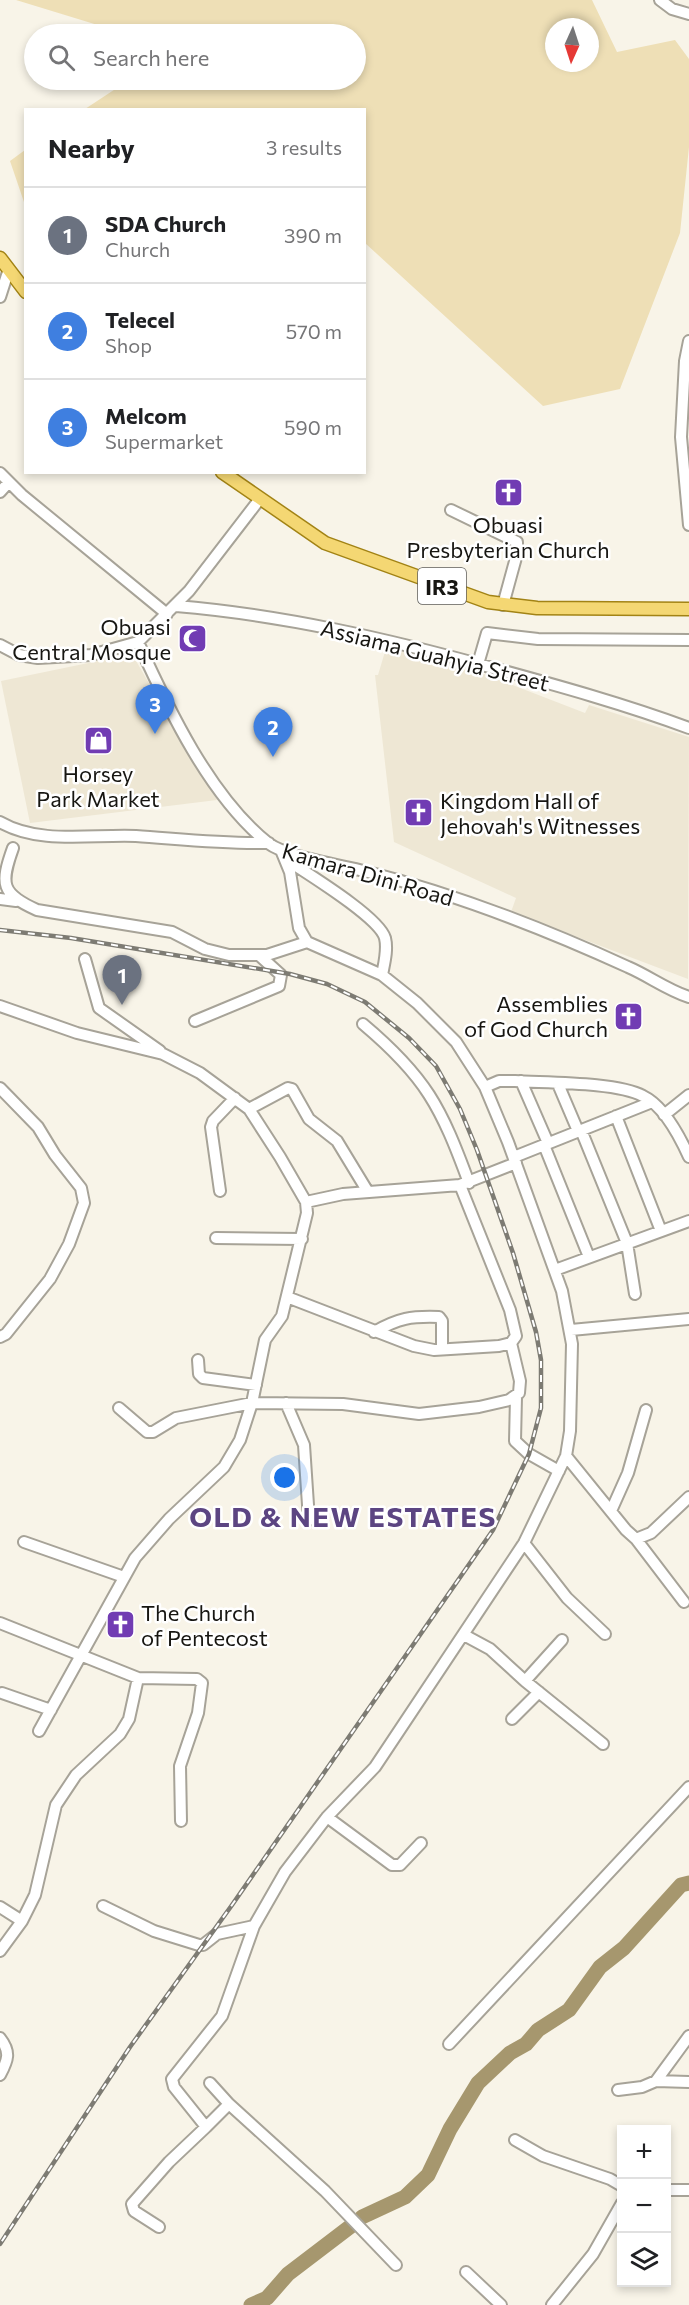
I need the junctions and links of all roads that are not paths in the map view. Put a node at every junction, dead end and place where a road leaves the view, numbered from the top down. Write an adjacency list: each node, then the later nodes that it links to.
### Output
1 (660, 0): 2 (street)
2 (689, 14)
3 (0, 258): 4 (main road)
4 (4, 276): 5 (main road); 6 (street)
5 (24, 291)
6 (0, 297)
7 (689, 341): 8 (street)
8 (685, 436): 15 (street)
9 (0, 473): 11 (street)
10 (225, 474): 13 (main road, IR3)
11 (9, 482): 12 (street); 19 (street)
12 (0, 492)
13 (259, 500): 16 (main road, IR3); 17 (street)
14 (451, 510): 16 (street)
15 (689, 528)
16 (503, 605): 18 (main road, IR3)
17 (176, 606): 19 (street); 23 (street, Assiama Guahyia Street)
18 (689, 609)
19 (167, 614): 21 (street)
20 (689, 640): 23 (street)
21 (138, 642): 22 (street); 26 (street, Kamara Dini Road)
22 (0, 645)
23 (478, 664): 24 (street, Assiama Guahyia Street)
24 (689, 728)
25 (0, 822): 26 (street)
26 (269, 843): 28 (street, Kamara Dini Road)
27 (13, 848): 31 (street)
28 (281, 850): 29 (street); 36 (street, Kamara Dini Road)
29 (287, 860): 32 (street); 35 (street)
30 (0, 899): 31 (street)
31 (16, 901): 33 (street)
32 (307, 942): 33 (street); 35 (street)
33 (260, 956): 38 (street)
34 (85, 959): 40 (street)
35 (382, 975): 43 (street)
36 (689, 997)
37 (0, 1006): 40 (street)
38 (195, 1021)
39 (363, 1024): 55 (street)
40 (163, 1054): 46 (street)
41 (520, 1081): 42 (street); 43 (street); 52 (street)
42 (558, 1084): 47 (street); 51 (street)
43 (484, 1087): 54 (street)
44 (0, 1088): 71 (street)
45 (689, 1095): 49 (street)
46 (235, 1098): 48 (street); 56 (street)
47 (652, 1102): 49 (street); 50 (street)
48 (249, 1109): 57 (street); 58 (street)
49 (664, 1115): 53 (street)
50 (616, 1116): 51 (street); 60 (street)
51 (580, 1130): 52 (street); 63 (street)
52 (546, 1144): 54 (street); 64 (street)
53 (689, 1157)
54 (515, 1160): 55 (street); 65 (street)
55 (465, 1184): 57 (street); 72 (street)
56 (220, 1191)
57 (368, 1192): 58 (street)
58 (306, 1202): 62 (street)
59 (689, 1221): 60 (street)
60 (661, 1231): 63 (street)
61 (216, 1238): 62 (street)
62 (302, 1239): 67 (street)
63 (627, 1243): 64 (street); 66 (street)
64 (589, 1257): 65 (street)
65 (555, 1270): 69 (street)
66 (635, 1294)
67 (287, 1297): 70 (street); 75 (street)
68 (689, 1319): 69 (street)
69 (571, 1330): 81 (street)
70 (374, 1332): 73 (street); 73 (street)
71 (0, 1337)
72 (511, 1343): 73 (street); 76 (street)
73 (442, 1349)
74 (198, 1360): 75 (street)
75 (256, 1385): 77 (street)
76 (516, 1397): 78 (street); 82 (street)
77 (252, 1402): 78 (street); 79 (street); 89 (street)
78 (286, 1403): 85 (street)
79 (119, 1408)
80 (646, 1410): 84 (street)
81 (566, 1455): 82 (street); 84 (street)
82 (559, 1471): 88 (street)
83 (689, 1497): 86 (street)
84 (611, 1511): 86 (street)
85 (309, 1520)
86 (636, 1539): 90 (street)
87 (24, 1542): 89 (street)
88 (524, 1543): 92 (street); 93 (street)
89 (124, 1577): 95 (street)
90 (684, 1602)
91 (0, 1623): 95 (street)
92 (604, 1634)
93 (464, 1635): 97 (street); 105 (street)
94 (562, 1640): 97 (street)
95 (82, 1653): 96 (street); 100 (street)
96 (138, 1678): 106 (street); 110 (street)
97 (525, 1681): 98 (street)
98 (539, 1692): 101 (street); 103 (street)
99 (2, 1693): 100 (street)
100 (51, 1710): 102 (street)
101 (512, 1719)
102 (39, 1731)
103 (603, 1744)
104 (689, 1787): 115 (street)
105 (327, 1817): 107 (street); 111 (street)
106 (181, 1821)
107 (421, 1842)
108 (103, 1906): 111 (street)
109 (0, 1907): 110 (street)
110 (22, 1921): 112 (street)
111 (254, 1926): 122 (street)
112 (0, 1951)
113 (689, 2036): 117 (street)
114 (0, 2038): 116 (street)
115 (449, 2044)
116 (0, 2074)
117 (656, 2081): 118 (street); 120 (street)
118 (689, 2082)
119 (210, 2083): 121 (street)
120 (618, 2090)
121 (229, 2104): 122 (street); 129 (street)
122 (206, 2127): 128 (street)
123 (515, 2139): 124 (street)
124 (617, 2183)
125 (671, 2190): 126 (street)
126 (689, 2190)
127 (617, 2210): 132 (street)
128 (159, 2227)
129 (396, 2265)
130 (466, 2272): 131 (street)
131 (501, 2305)
132 (552, 2305)

